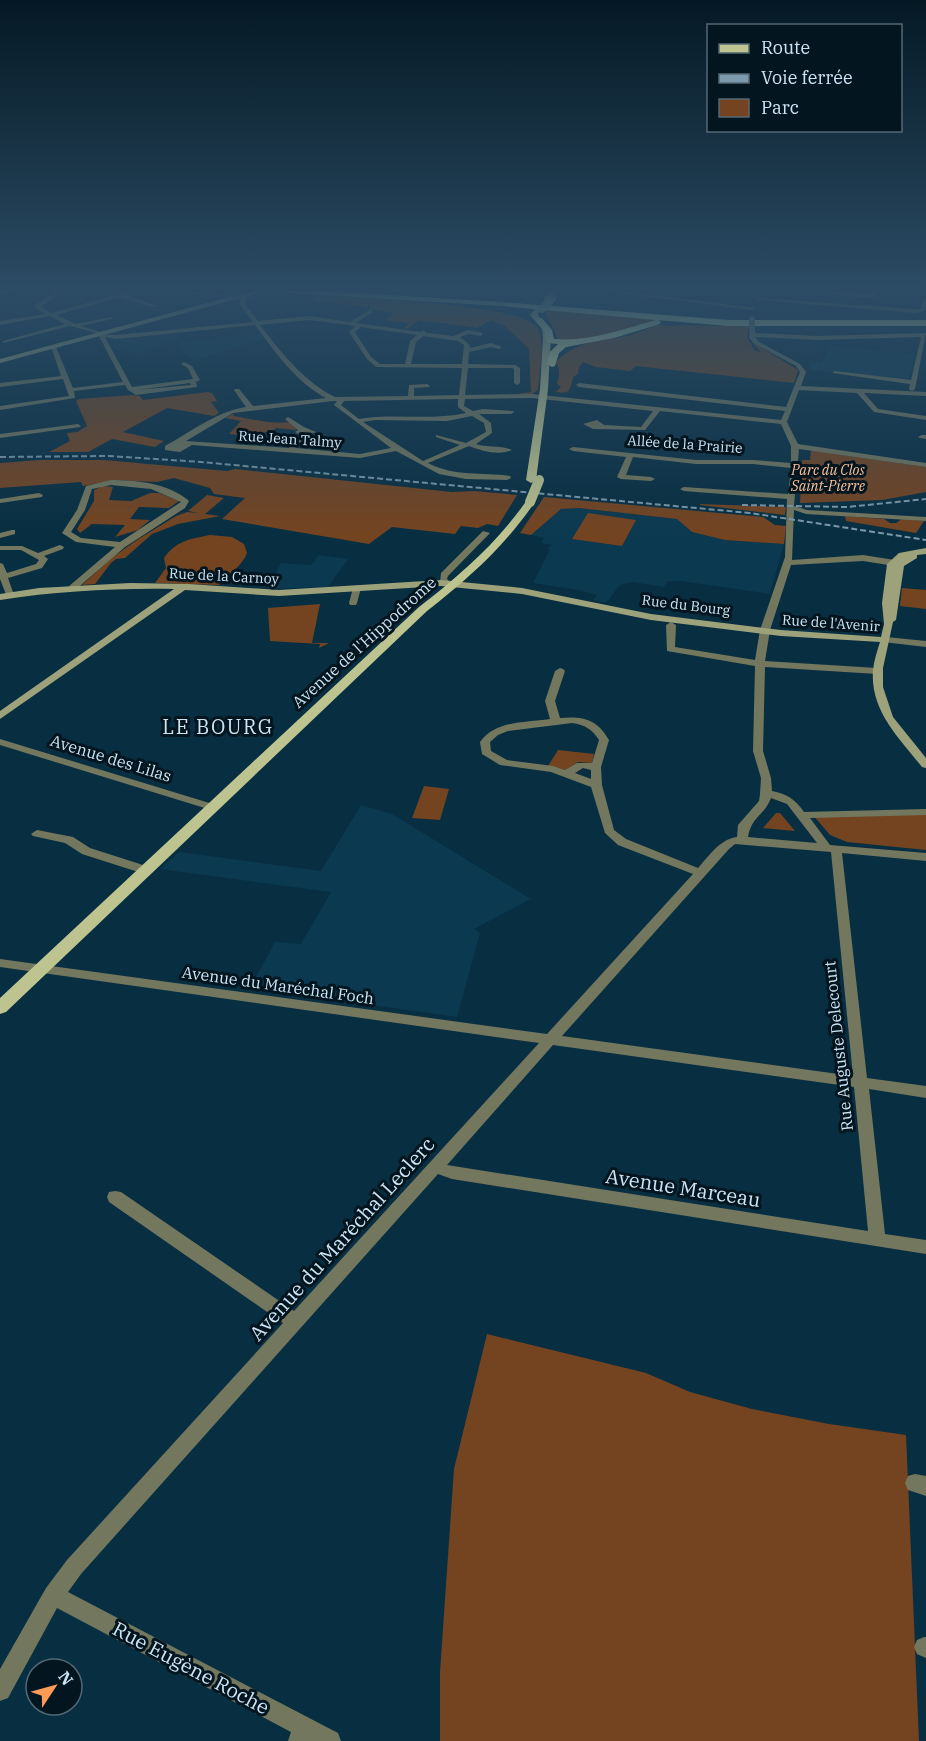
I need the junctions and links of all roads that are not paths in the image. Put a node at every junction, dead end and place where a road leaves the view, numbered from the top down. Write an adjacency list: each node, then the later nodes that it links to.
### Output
1 (63, 372): 12 (street)
2 (121, 372): 17 (street)
3 (193, 372): 17 (street)
4 (299, 372): 29 (street)
5 (464, 372): 28 (street)
6 (517, 372): 14 (street)
7 (546, 372): 26 (main road, Avenue de l'Hippodrome)
8 (550, 372): 26 (main road, Avenue de l'Hippodrome)
9 (803, 372): 19 (street)
10 (915, 372): 13 (street)
11 (835, 373): 13 (street)
12 (65, 378): 15 (street); 20 (street)
13 (913, 382): 23 (street)
14 (517, 383)
15 (0, 385)
16 (579, 385): 35 (street)
17 (128, 386): 20 (street)
18 (426, 386): 27 (street)
19 (797, 388): 22 (street); 35 (street)
20 (70, 390): 32 (street)
21 (237, 390): 33 (street)
22 (859, 391): 23 (street); 39 (street)
23 (912, 393): 24 (street)
24 (926, 394)
25 (479, 396): 26 (street); 26 (street); 28 (street)
26 (546, 396): 31 (street); 31 (street); 66 (main road, Avenue de l'Hippodrome)
27 (411, 397): 28 (street); 30 (street)
28 (461, 397): 37 (street)
29 (332, 399): 30 (street); 33 (street)
30 (341, 400): 40 (street)
31 (604, 403): 34 (street)
32 (0, 408)
33 (250, 409): 46 (street)
34 (658, 409): 41 (street); 43 (street)
35 (789, 409): 41 (street)
36 (511, 411): 37 (street)
37 (471, 413): 40 (street); 48 (street)
38 (288, 418): 52 (street)
39 (926, 418)
40 (358, 421): 50 (street)
41 (784, 422): 49 (street)
42 (78, 426): 45 (street)
43 (601, 426)
44 (438, 435): 48 (street)
45 (0, 436)
46 (177, 442): 47 (street, Rue Jean Talmy); 47 (street)
47 (189, 444): 52 (street, Rue Jean Talmy)
48 (467, 444): 53 (street); 55 (street)
49 (795, 446): 56 (street); 57 (street)
50 (400, 448): 52 (street, Rue Jean Talmy); 55 (street)
51 (573, 449): 54 (street, Allée de la Prairie)
52 (293, 450)
53 (508, 450)
54 (630, 455): 57 (street, Allée de la Prairie); 59 (street)
55 (423, 463): 60 (street)
56 (926, 465)
57 (795, 466): 64 (street)
58 (611, 476): 59 (street)
59 (621, 477): 61 (street)
60 (507, 478)
61 (651, 479)
62 (684, 489): 64 (street)
63 (39, 495): 65 (street)
64 (792, 498): 67 (street); 69 (street)
65 (0, 501)
66 (526, 502): 81 (main road, Avenue de l'Hippodrome); 83 (main road, Avenue de l'Hippodrome)
67 (795, 511): 68 (street); 69 (street)
68 (926, 519)
69 (791, 525): 79 (street)
70 (12, 532): 72 (street)
71 (486, 533): 83 (street)
72 (0, 536)
73 (122, 545): 73 (street); 87 (street)
74 (60, 547): 77 (street)
75 (0, 548): 77 (street)
76 (926, 552): 78 (street)
77 (39, 555): 82 (street)
78 (899, 560): 79 (street); 94 (street)
79 (787, 563): 93 (street)
80 (0, 566): 82 (street)
81 (472, 569): 83 (main road, Avenue de l'Hippodrome); 85 (street)
82 (3, 577): 88 (street)
83 (451, 583): 85 (street, Rue du Bourg); 86 (street, Rue de la Carnoy); 107 (main road, Avenue de l'Hippodrome)
84 (183, 587): 86 (street, Rue de la Carnoy); 87 (street, Rue de la Carnoy); 99 (street)
85 (490, 587): 91 (street, Rue du Bourg)
86 (357, 588): 90 (street)
87 (72, 589): 88 (street, Rue de la Carnoy)
88 (10, 595): 89 (street, Rue de la Carnoy)
89 (0, 597)
90 (354, 601)
91 (599, 606): 92 (street, Rue du Bourg); 93 (street, Rue du Bourg)
92 (671, 625): 93 (street, Rue du Bourg); 96 (street)
93 (765, 633): 94 (street, Rue de l'Avenir); 96 (street)
94 (886, 640): 95 (street); 98 (street)
95 (926, 644)
96 (760, 661): 98 (street); 106 (street)
97 (560, 670): 100 (street)
98 (877, 671): 102 (street)
99 (0, 716)
100 (555, 720): 103 (street); 104 (street)
101 (0, 742): 107 (street, Avenue des Lilas)
102 (926, 765)
103 (596, 767): 104 (street); 105 (street)
104 (568, 773): 105 (street)
105 (596, 785): 115 (street)
106 (766, 794): 109 (street); 111 (street)
107 (209, 806): 114 (main road, Avenue de l'Hippodrome); 117 (main road, Avenue de l'Hippodrome)
108 (926, 812): 109 (street)
109 (802, 815): 112 (street)
110 (37, 834): 114 (street)
111 (742, 840): 112 (street); 115 (street, Avenue du Maréchal Leclerc)
112 (831, 848): 113 (street); 121 (street, Rue Auguste Delecourt)
113 (926, 857)
114 (139, 868): 117 (main road, Avenue de l'Hippodrome)
115 (700, 873): 120 (street, Avenue du Maréchal Leclerc)
116 (0, 963): 117 (street, Avenue du Maréchal Foch)
117 (36, 968): 118 (main road, Avenue de l'Hippodrome); 119 (main road, Avenue de l'Hippodrome); 120 (street, Avenue du Maréchal Foch)
118 (0, 996)
119 (0, 1008)
120 (551, 1040): 121 (street, Avenue du Maréchal Foch); 123 (street, Avenue du Maréchal Leclerc)
121 (860, 1083): 122 (street, Avenue du Maréchal Foch); 125 (street, Rue Auguste Delecourt)
122 (926, 1092)
123 (435, 1167): 125 (street, Avenue Marceau); 127 (street, Avenue du Maréchal Leclerc)
124 (114, 1197): 127 (street)
125 (877, 1239): 126 (street, Avenue Marceau)
126 (926, 1247)
127 (295, 1322): 128 (street, Avenue du Maréchal Leclerc)
128 (53, 1595): 129 (street, Avenue du Maréchal Leclerc); 130 (street, Rue Eugène Roche)
129 (0, 1690)
130 (301, 1734): 131 (street, Rue Eugène Roche)
131 (330, 1741)

